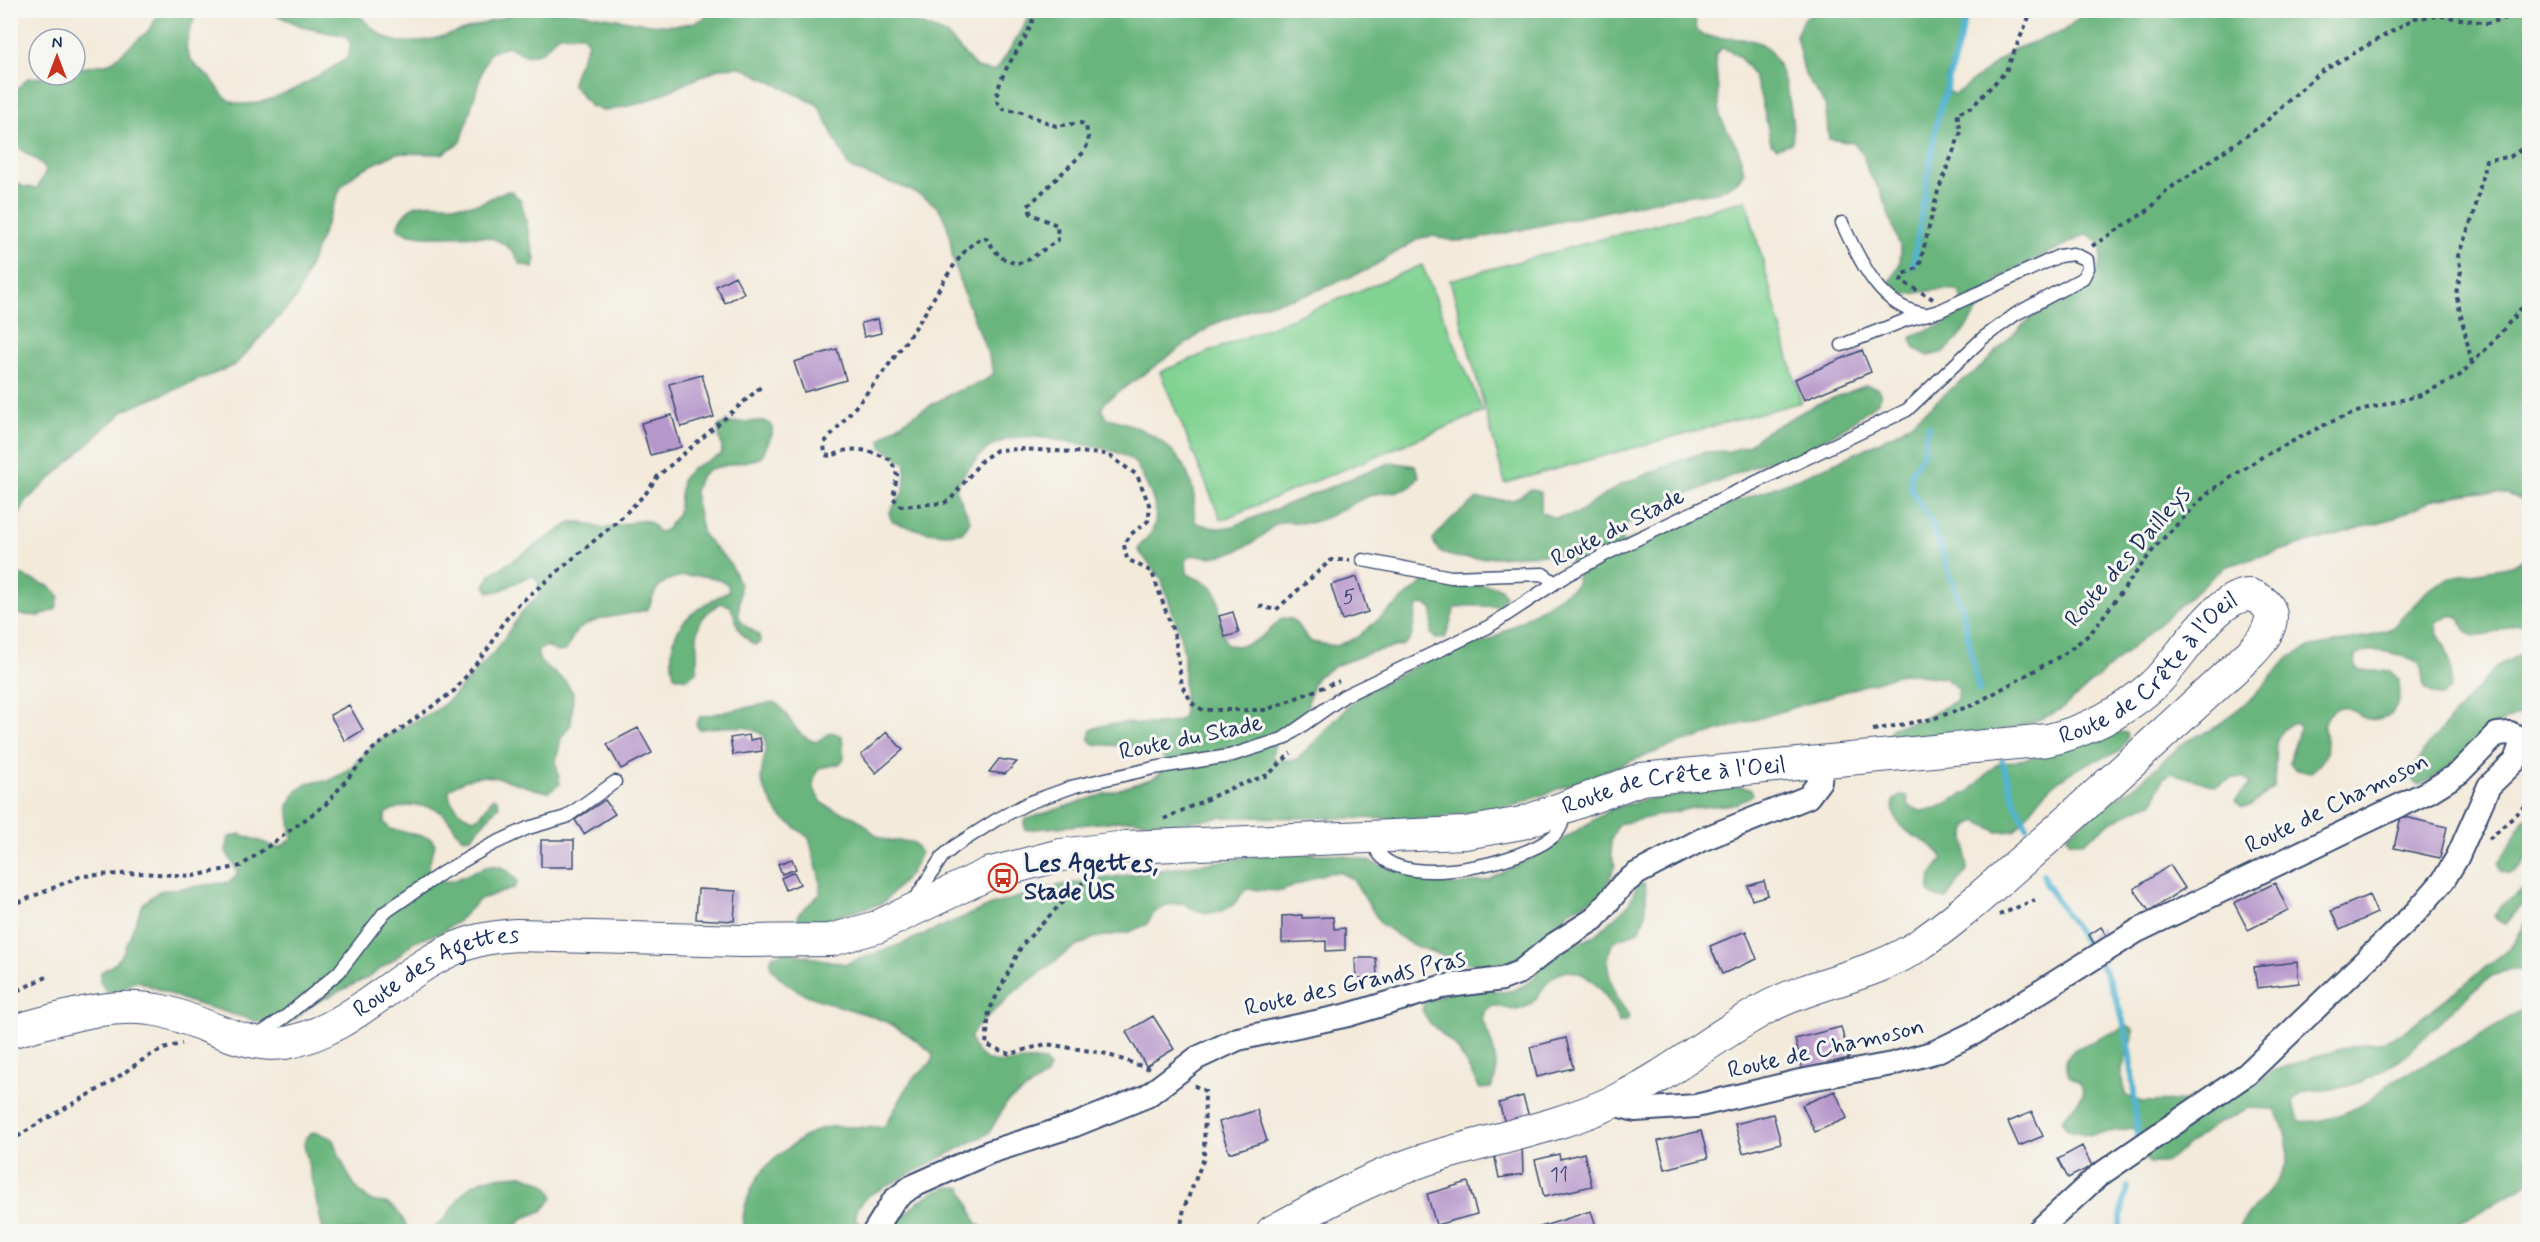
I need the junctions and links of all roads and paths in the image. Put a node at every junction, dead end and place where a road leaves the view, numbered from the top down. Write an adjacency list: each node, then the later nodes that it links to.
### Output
1 (1035, 10): 16 (path)
2 (2032, 10): 8 (path)
3 (2529, 12): 6 (path)
4 (2529, 143): 11 (path)
5 (1842, 223): 9 (lane)
6 (2076, 256): 8 (lane); 14 (lane, Route du Stade)
7 (2529, 298): 11 (path, Route des Dailleys)
8 (1946, 308): 9 (lane)
9 (1928, 315): 10 (lane)
10 (1842, 345)
11 (2472, 364): 17 (path, Route des Dailleys)
12 (762, 386): 26 (path)
13 (1363, 560): 14 (lane); 15 (path)
14 (1555, 583): 16 (lane, Route du Stade)
15 (1259, 606)
16 (1358, 688): 25 (lane, Route du Stade)
17 (1864, 731)
18 (1300, 745): 22 (path)
19 (1822, 761): 23 (street, Route de Crête à l'Oeil); 33 (street, Route des Grands Pras); 34 (street, Route de Crête à l'Oeil)
20 (615, 782): 31 (lane)
21 (2529, 802): 24 (path)
22 (1154, 824)
23 (1126, 847): 25 (street, Route de Crête à l'Oeil); 33 (path)
24 (2459, 854): 34 (street, Route de Chamoson); 39 (street, Route de Chamoson)
25 (922, 905): 27 (street, Route de Crête à l'Oeil)
26 (10, 906)
27 (878, 927): 31 (street, Route des Agettes)
28 (49, 976): 29 (path)
29 (10, 993)
30 (10, 1032): 31 (street, Route des Agettes)
31 (250, 1040)
32 (184, 1044): 35 (path)
33 (1183, 1081): 36 (street, Route des Grands Pras); 37 (path)
34 (1619, 1099): 38 (street, Route de Crête à l'Oeil)
35 (10, 1142)
36 (873, 1232)
37 (1180, 1232)
38 (1272, 1232)
39 (2037, 1232)

